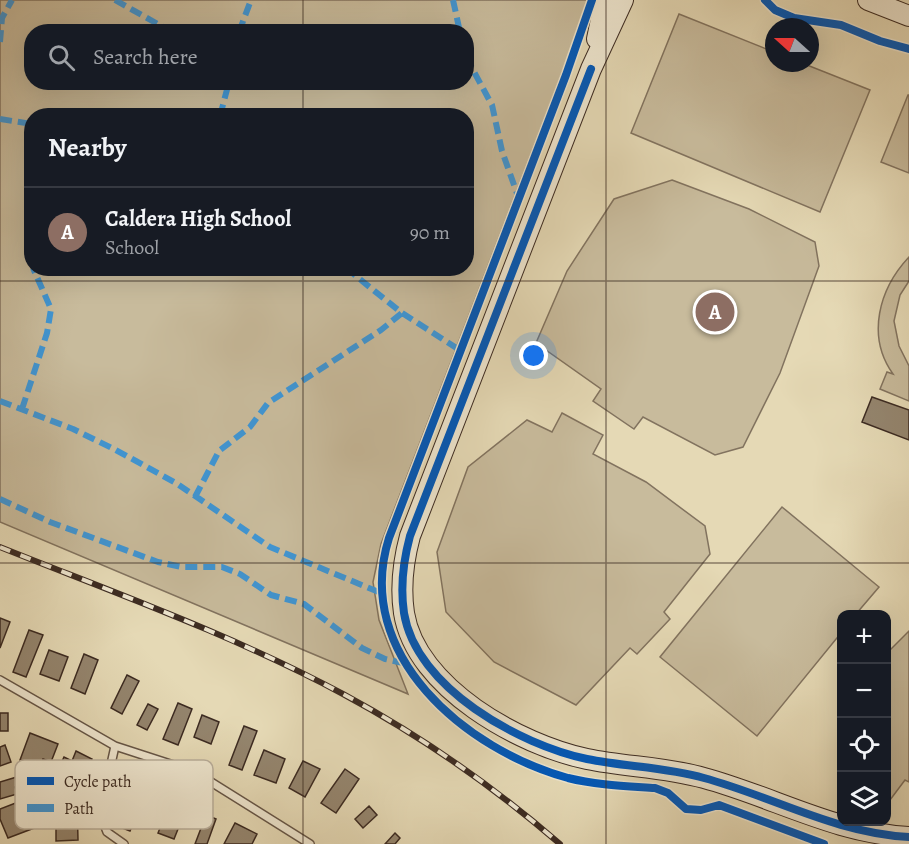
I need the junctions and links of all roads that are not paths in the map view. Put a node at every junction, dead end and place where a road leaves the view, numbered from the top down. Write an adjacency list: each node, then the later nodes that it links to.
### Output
1 (605, 0): 5 (street)
2 (623, 0): 5 (street)
3 (868, 0): 4 (street)
4 (909, 16)
5 (591, 69): 12 (street)
6 (0, 680): 7 (lane)
7 (116, 746): 8 (lane); 9 (lane)
8 (113, 760)
9 (159, 760)
10 (213, 783): 14 (lane)
11 (106, 829): 13 (lane)
12 (909, 837)
13 (124, 844)
14 (310, 844)

